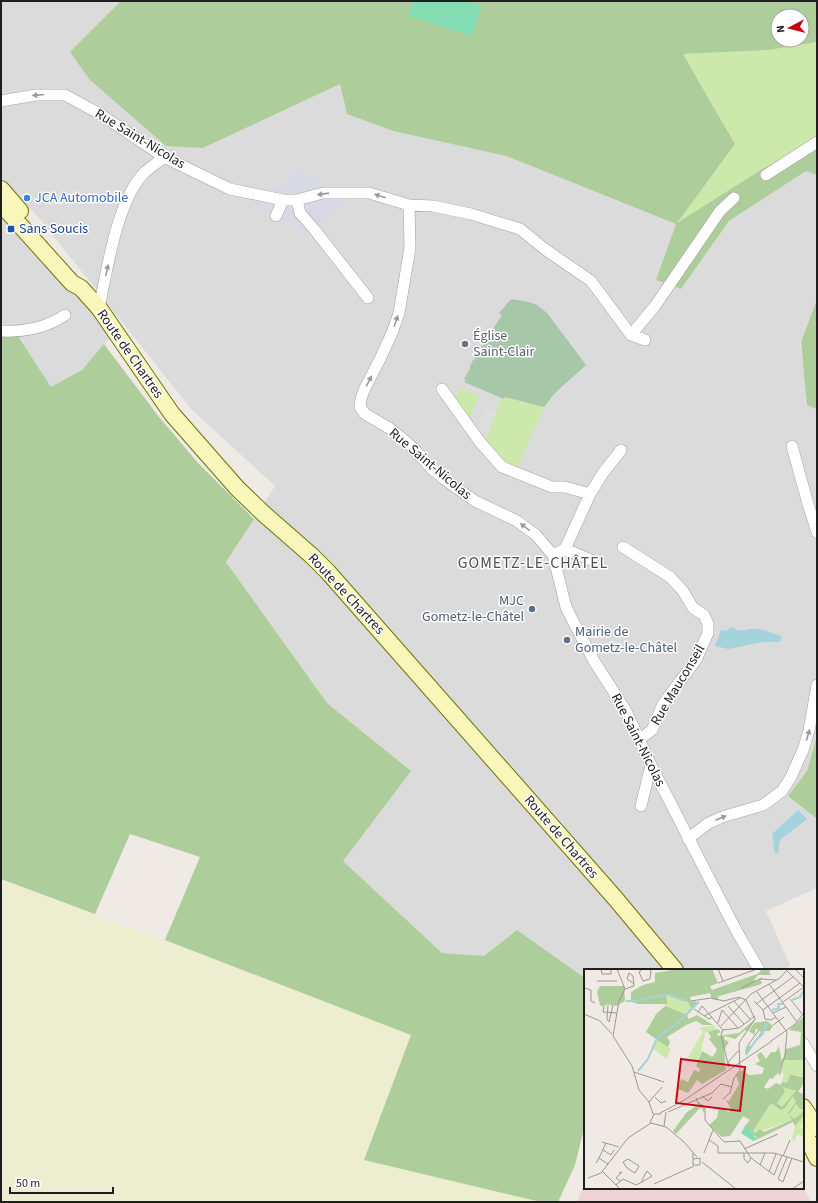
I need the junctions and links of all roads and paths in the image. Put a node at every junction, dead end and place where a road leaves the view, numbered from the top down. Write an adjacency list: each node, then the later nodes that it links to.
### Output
1 (1, 101): 3 (street, Rue Saint-Nicolas, one-way to 1)
2 (817, 142): 4 (street)
3 (164, 157): 7 (street, Rue Saint-Nicolas); 14 (street, one-way to 3)
4 (766, 175)
5 (1, 189): 12 (main road, Route de Chartres)
6 (734, 198): 17 (street)
7 (283, 200): 8 (street, Rue Saint-Nicolas); 11 (street)
8 (297, 200): 10 (street, Rue Saint-Nicolas, one-way to 8); 13 (street)
9 (1, 204): 12 (main road, Route de Chartres)
10 (409, 205): 17 (street); 26 (street, Rue Saint-Nicolas, one-way to 10)
11 (276, 216)
12 (81, 288): 14 (main road, Route de Chartres)
13 (368, 298)
14 (100, 308): 33 (main road, Route de Chartres)
15 (65, 315): 16 (street)
16 (1, 332)
17 (631, 335): 18 (street)
18 (645, 340)
19 (442, 389): 22 (street)
20 (792, 446): 23 (street)
21 (621, 450): 22 (street)
22 (590, 494): 25 (street)
23 (817, 532)
24 (622, 547): 29 (street, Rue Mauconseil)
25 (565, 549): 26 (street); 27 (street)
26 (553, 554): 29 (street, Rue Saint-Nicolas)
27 (591, 560)
28 (817, 685): 32 (street, one-way to 28)
29 (639, 740): 30 (street, Rue Saint-Nicolas)
30 (651, 765): 31 (street); 32 (street, Rue Saint-Nicolas)
31 (641, 806)
32 (688, 839): 36 (street, Rue Saint-Nicolas)
33 (616, 898): 34 (main road, Route de Chartres); 35 (main road, Route de Chartres)
34 (674, 969)
35 (683, 969)
36 (759, 969)
37 (804, 1045): 38 (street)
38 (817, 1066)
39 (804, 1108): 40 (main road)
40 (817, 1128)
41 (804, 1132): 42 (main road)
42 (817, 1158)

